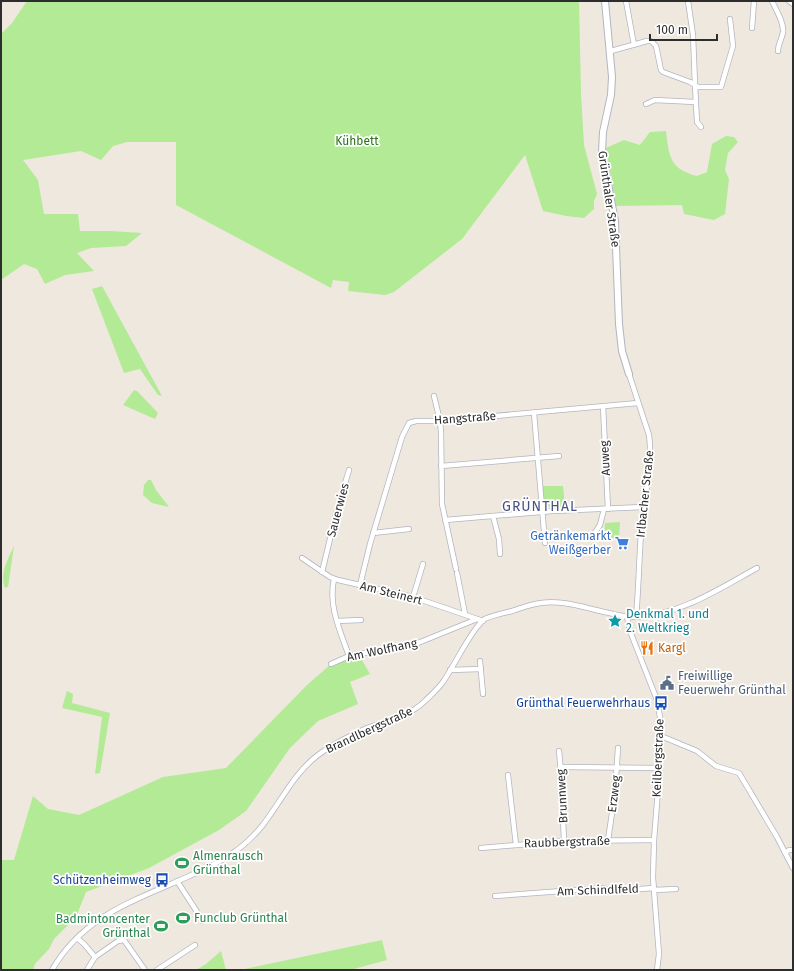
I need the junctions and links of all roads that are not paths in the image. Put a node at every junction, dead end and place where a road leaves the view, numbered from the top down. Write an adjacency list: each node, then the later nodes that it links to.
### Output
1 (605, 1): 11 (street, Grünthaler Straße)
2 (626, 1): 10 (street)
3 (688, 1): 13 (street)
4 (754, 1): 9 (street)
5 (772, 1): 12 (street)
6 (789, 1): 7 (street)
7 (793, 4)
8 (730, 19): 13 (street)
9 (752, 28)
10 (634, 45): 11 (street); 13 (street)
11 (611, 51): 17 (street, Grünthaler Straße)
12 (778, 51)
13 (695, 85): 14 (street)
14 (696, 102): 15 (street); 16 (street)
15 (646, 104)
16 (701, 127)
17 (622, 350): 18 (street, Irlbacher Straße)
18 (629, 374): 20 (street, Irlbacher Straße)
19 (434, 396): 23 (street)
20 (638, 403): 21 (street, Hangstraße); 28 (street, Irlbacher Straße)
21 (603, 406): 22 (street, Hangstraße); 29 (street, Auweg)
22 (534, 413): 23 (street, Hangstraße); 25 (street)
23 (440, 421): 26 (street); 34 (street, Hangstraße)
24 (559, 456): 25 (street)
25 (538, 457): 26 (street); 30 (street)
26 (441, 466): 32 (street)
27 (349, 470): 41 (street, Sauerwies)
28 (643, 507): 29 (street); 47 (street, Irlbacher Straße)
29 (606, 509): 30 (street); 35 (street)
30 (543, 512): 31 (street); 36 (street)
31 (493, 516): 32 (street); 37 (street)
32 (445, 520): 45 (street)
33 (409, 529): 34 (street)
34 (373, 533): 43 (street, Hangstraße)
35 (594, 534)
36 (544, 543)
37 (500, 554)
38 (302, 558): 41 (street, Am Steinert)
39 (423, 564): 44 (street)
40 (757, 568): 47 (street)
41 (322, 572): 42 (street, Am Steinert)
42 (334, 579): 43 (street, Am Steinert); 51 (street)
43 (360, 585): 44 (street, Am Steinert)
44 (412, 597): 45 (street, Am Steinert)
45 (465, 614): 48 (street, Am Steinert)
46 (627, 617): 47 (street); 50 (street); 58 (street, Keilbergstraße)
47 (636, 617)
48 (477, 619): 50 (street, Am Steinert); 52 (street, Am Wolfhang)
49 (361, 620): 51 (street)
50 (482, 620): 56 (street, Brandlbergstraße)
51 (337, 621): 52 (street)
52 (349, 656): 54 (street, Am Wolfhang)
53 (480, 661): 55 (street)
54 (331, 664)
55 (481, 669): 56 (street); 57 (street)
56 (450, 670): 73 (street, Brandlbergstraße)
57 (483, 694)
58 (661, 736): 63 (street, Keilbergstraße); 71 (street)
59 (618, 748): 62 (street, Erzweg)
60 (559, 751): 61 (street, Brunnweg)
61 (561, 767): 62 (street); 67 (street, Brunnweg)
62 (618, 767): 63 (street); 65 (street, Erzweg)
63 (659, 768): 66 (street, Keilbergstraße)
64 (508, 775): 68 (street)
65 (608, 840): 66 (street, Raubbergstraße); 67 (street, Raubbergstraße)
66 (654, 840): 74 (street, Keilbergstraße)
67 (564, 841): 68 (street, Raubbergstraße)
68 (516, 845): 69 (street, Raubbergstraße)
69 (481, 848)
70 (793, 850): 71 (street)
71 (785, 853): 72 (street)
72 (793, 868)
73 (176, 881): 77 (street); 78 (street, Brandlbergstraße)
74 (654, 889): 75 (street); 76 (street, Am Schindlfeld); 85 (street, Keilbergstraße)
75 (676, 889)
76 (495, 896)
77 (203, 921)
78 (77, 938): 80 (street); 81 (street, Brandlbergstraße)
79 (195, 945): 84 (street)
80 (95, 957): 82 (street); 83 (street)
81 (52, 970)
82 (87, 970)
83 (145, 970)
84 (157, 970)
85 (657, 970)

